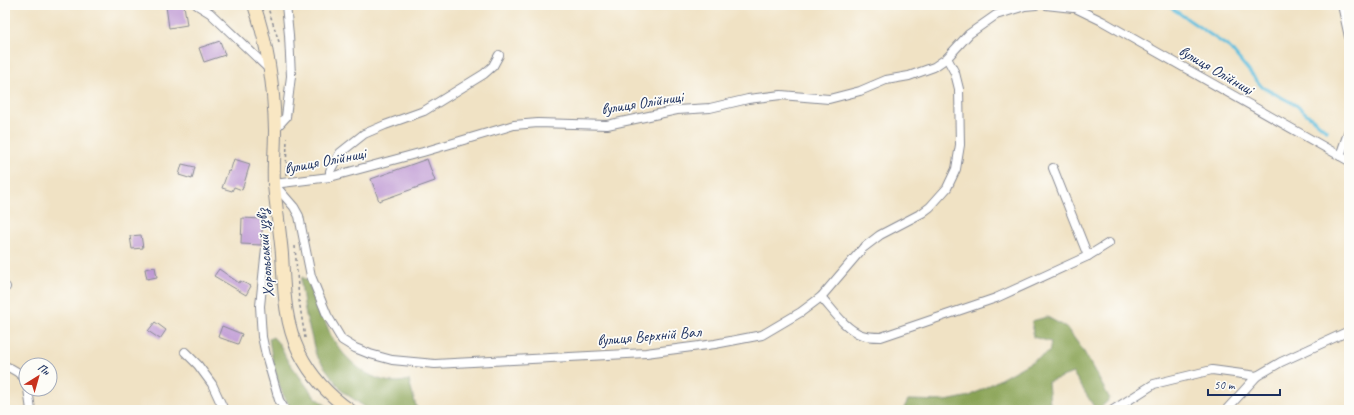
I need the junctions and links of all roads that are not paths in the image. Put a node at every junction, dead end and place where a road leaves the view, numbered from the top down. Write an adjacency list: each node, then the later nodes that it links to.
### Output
1 (197, 5): 13 (street)
2 (254, 5): 13 (main road, Хорольський узвіз)
3 (286, 5): 14 (street)
4 (1002, 5): 9 (street)
5 (1036, 5): 9 (street)
6 (1046, 5): 8 (street, вулиця Олійниці)
7 (1342, 5): 10 (street)
8 (1072, 6): 16 (street, вулиця Олійниці)
9 (996, 15): 12 (street, вулиця Олійниці)
10 (1349, 37)
11 (499, 55): 19 (street)
12 (947, 58): 19 (street, вулиця Олійниці); 24 (street, вулиця Верхній Вал)
13 (270, 70): 14 (main road, Хорольський узвіз)
14 (275, 129): 20 (main road, Хорольський узвіз)
15 (1349, 130): 16 (street)
16 (1340, 156): 17 (street, вулиця Олійниці)
17 (1349, 161)
18 (1053, 168): 23 (street)
19 (330, 177): 20 (street, вулиця Олійниці)
20 (274, 184): 24 (street, вулиця Верхній Вал); 34 (main road, Хорольський узвіз)
21 (1109, 244): 23 (street)
22 (266, 248): 33 (street)
23 (1088, 256): 24 (street)
24 (821, 297)
25 (1349, 331): 29 (street)
26 (185, 352): 32 (street)
27 (5, 366): 28 (street)
28 (18, 372)
29 (1257, 376): 35 (street); 36 (street)
30 (29, 397): 31 (street)
31 (31, 410)
32 (224, 410)
33 (285, 410)
34 (350, 410)
35 (1113, 410)
36 (1226, 410)

